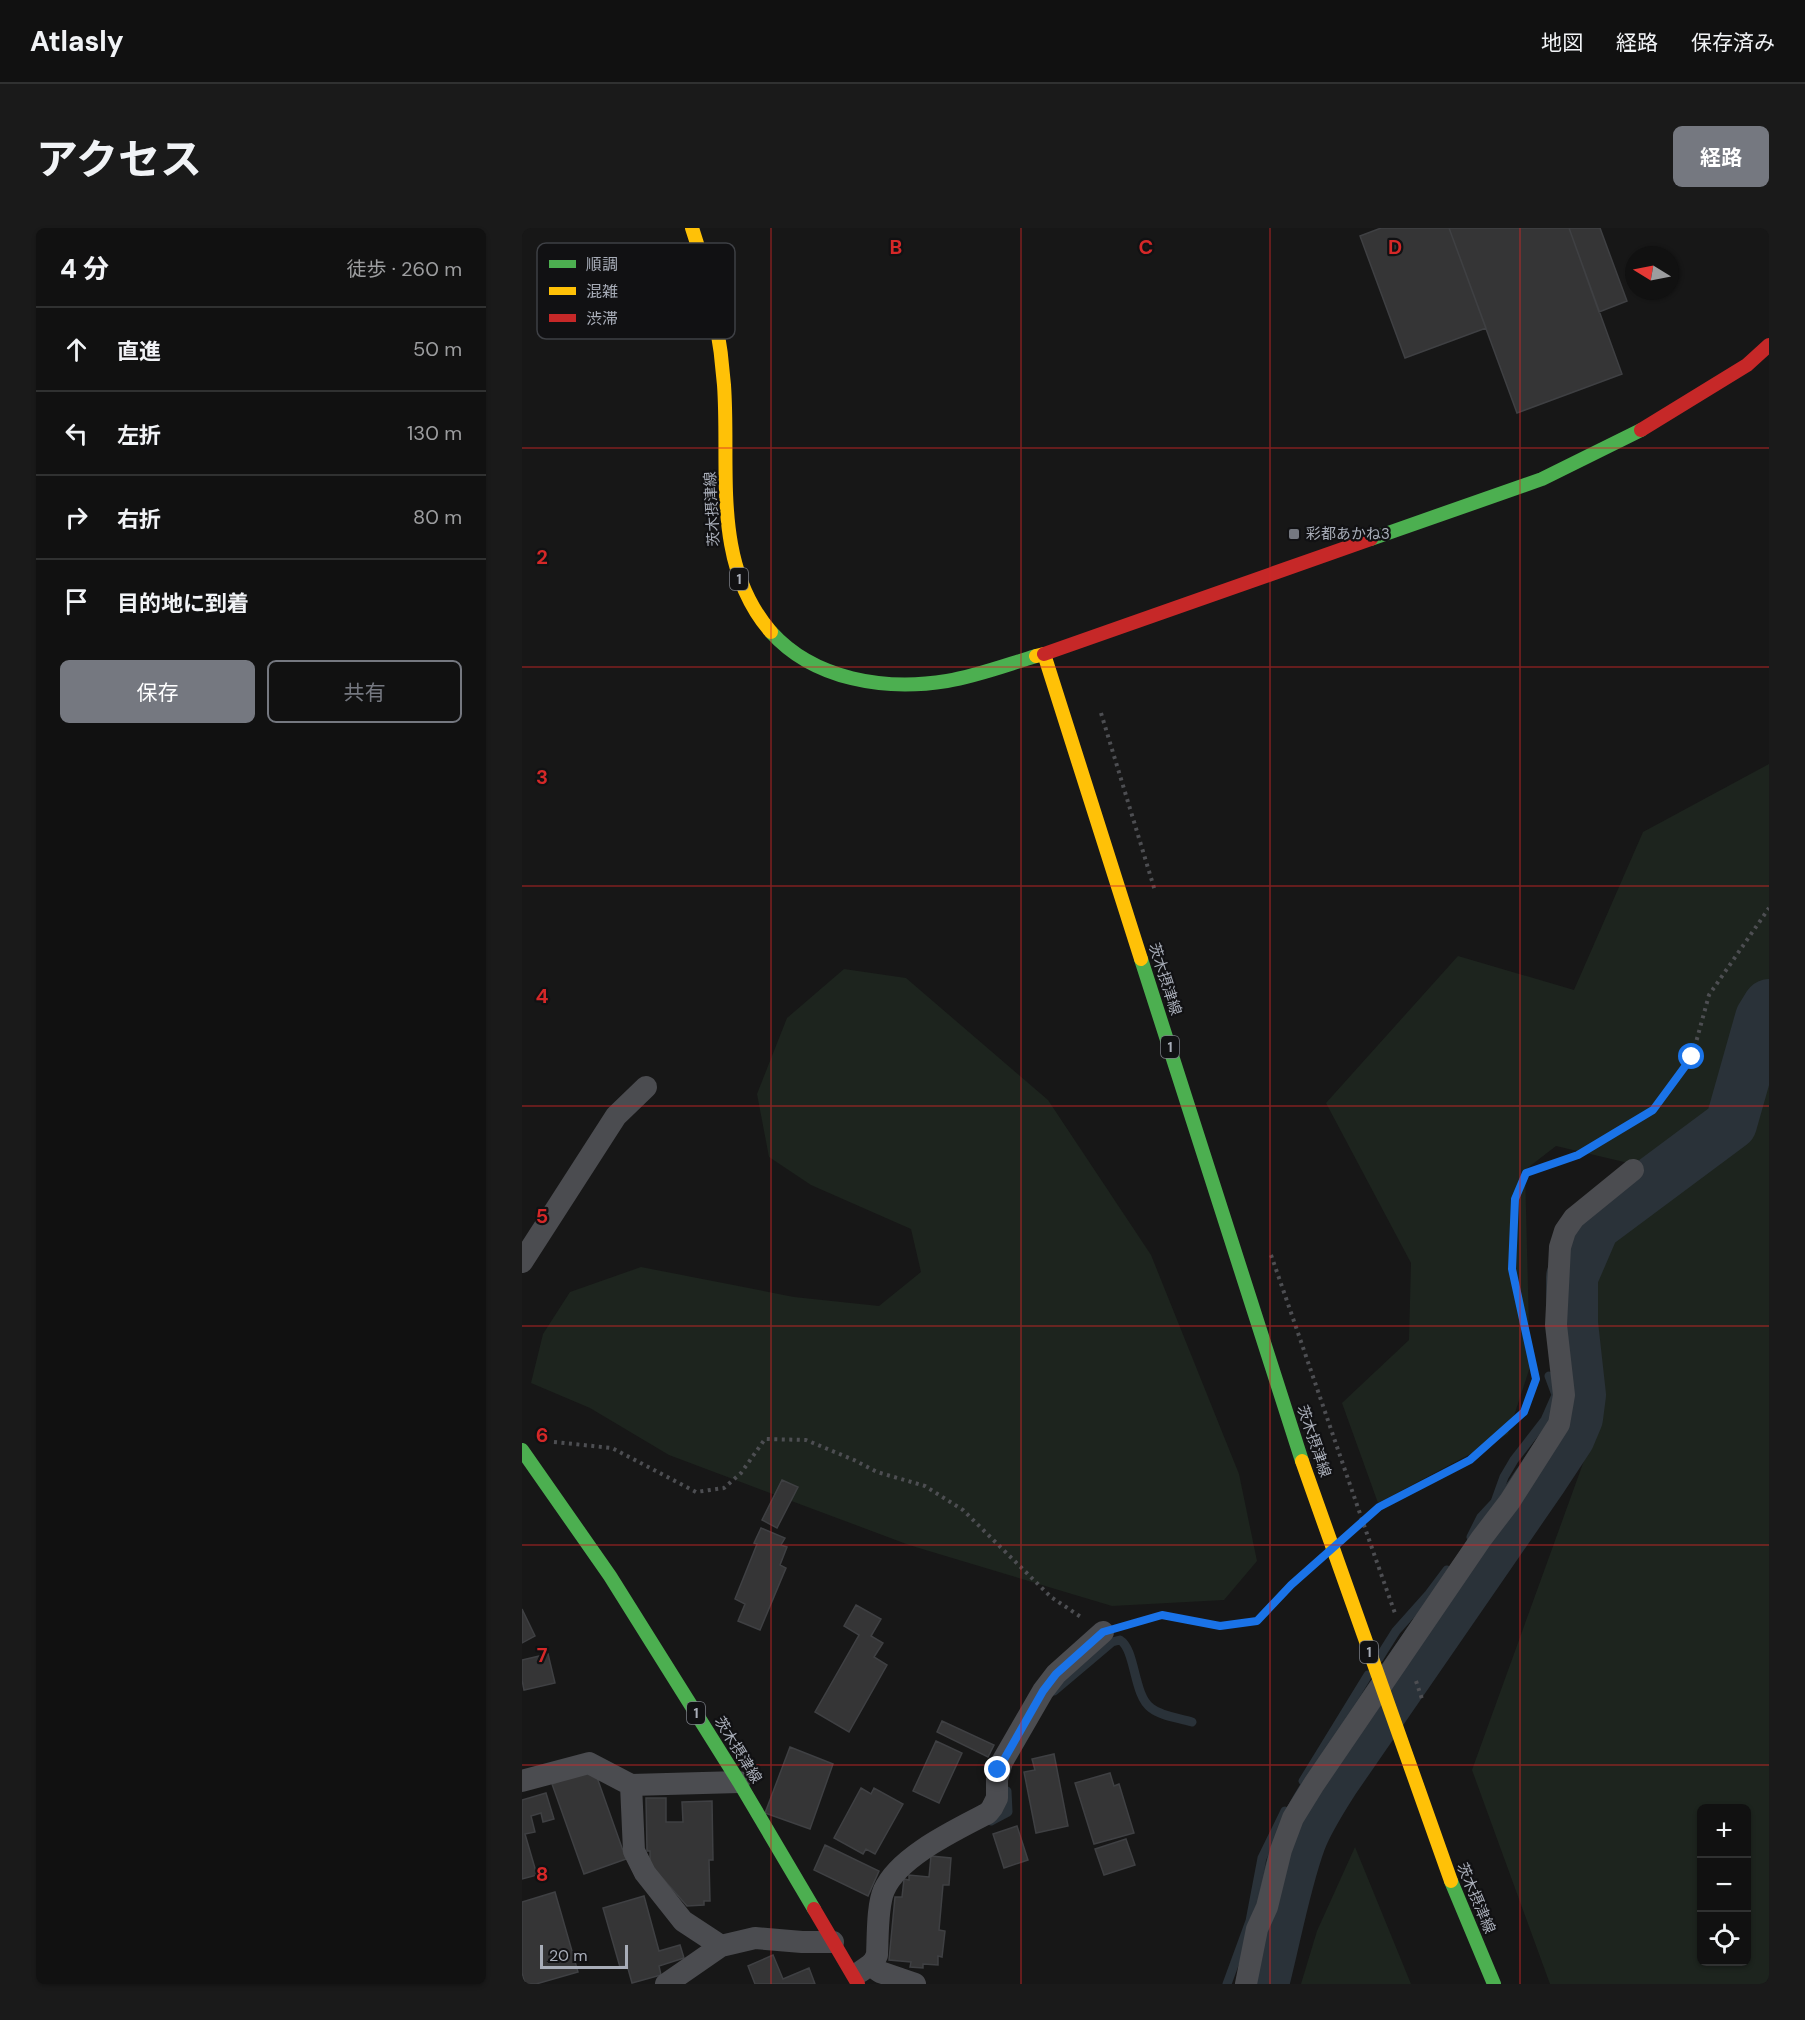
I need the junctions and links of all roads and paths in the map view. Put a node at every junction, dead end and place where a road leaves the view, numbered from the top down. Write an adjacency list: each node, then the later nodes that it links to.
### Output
1 (692, 228): 2 (main road, 茨木摂津線 / 1)
2 (697, 243)
3 (718, 339): 5 (main road, 茨木摂津線 / 1)
4 (1769, 345): 5 (main road)
5 (1044, 654): 27 (main road, 茨木摂津線 / 1)
6 (1769, 908): 10 (path)
7 (646, 1088): 9 (street)
8 (1633, 1170): 26 (street)
9 (522, 1262)
10 (1533, 1368)
11 (1536, 1379): 14 (path)
12 (545, 1440): 16 (path)
13 (522, 1450): 18 (main road, 茨木摂津線 / 1)
14 (1353, 1530)
15 (1309, 1570): 16 (path)
16 (1103, 1632): 23 (street)
17 (522, 1781): 19 (street)
18 (739, 1782): 19 (street); 20 (main road, 茨木摂津線 / 1)
19 (631, 1785): 21 (street)
20 (833, 1942): 21 (street); 23 (main road, 茨木摂津線 / 1)
21 (722, 1946): 22 (street)
22 (697, 1974): 24 (street)
23 (870, 1974): 25 (street)
24 (666, 1984)
25 (915, 1984)
26 (1246, 1984)
27 (1494, 1984)

